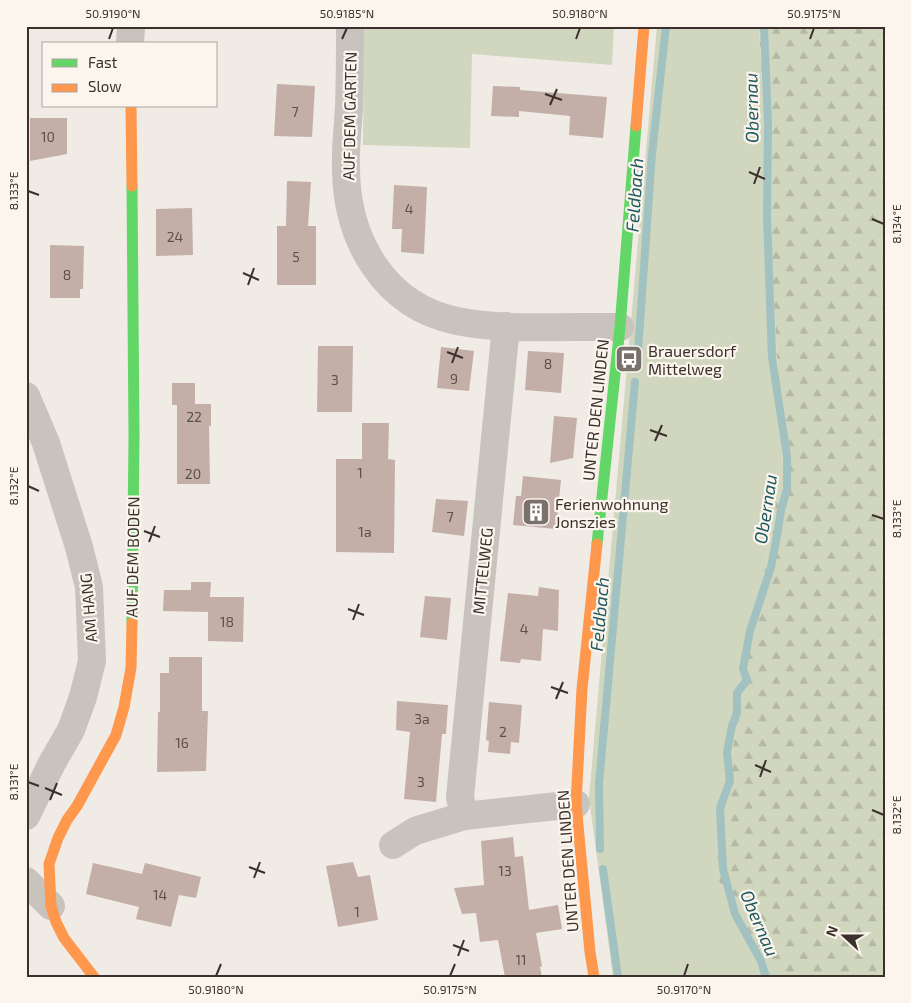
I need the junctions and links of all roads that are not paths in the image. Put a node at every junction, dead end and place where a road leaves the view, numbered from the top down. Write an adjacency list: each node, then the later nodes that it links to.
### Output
1 (130, 26): 4 (street)
2 (350, 26): 6 (street, AUF DEM GARTEN)
3 (644, 26): 7 (street, UNTER DEN LINDEN)
4 (130, 42)
5 (131, 108): 14 (street, AUF DEM BODEN)
6 (506, 326): 7 (street, AUF DEM GARTEN); 11 (street, MITTELWEG)
7 (620, 327): 9 (street, UNTER DEN LINDEN)
8 (26, 396): 10 (street, AM HANG)
9 (576, 804): 11 (street); 16 (street, UNTER DEN LINDEN)
10 (26, 816)
11 (464, 816): 12 (street)
12 (392, 846)
13 (26, 881): 14 (street)
14 (51, 906): 15 (street, AUF DEM BODEN)
15 (94, 977)
16 (594, 977)

